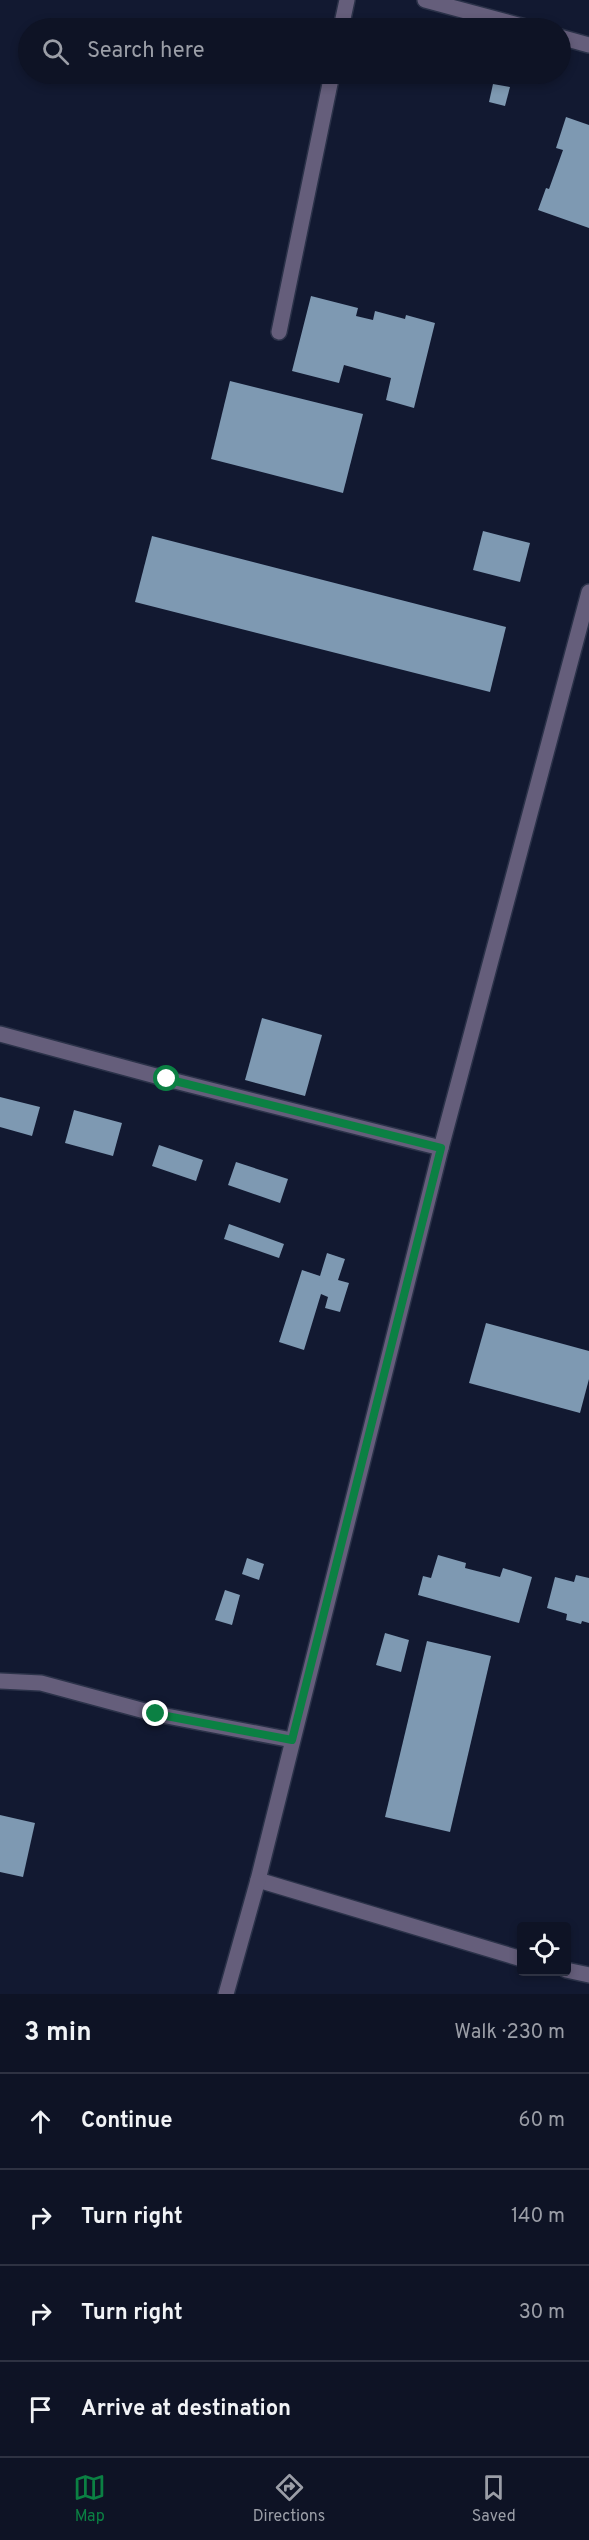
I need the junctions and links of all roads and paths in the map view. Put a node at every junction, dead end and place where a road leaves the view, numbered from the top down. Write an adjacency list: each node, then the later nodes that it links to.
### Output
1 (347, 0): 3 (street)
2 (425, 0): 4 (street)
3 (343, 18)
4 (492, 18)
5 (571, 40): 6 (street)
6 (589, 45)
7 (330, 84): 8 (street)
8 (279, 332)
9 (589, 592): 11 (street)
10 (0, 1034): 11 (street)
11 (441, 1148): 13 (street)
12 (0, 1681): 13 (street)
13 (292, 1740): 14 (street)
14 (258, 1880): 15 (street); 18 (street)
15 (517, 1958)
16 (571, 1971): 17 (street)
17 (589, 1975)
18 (226, 1994)

